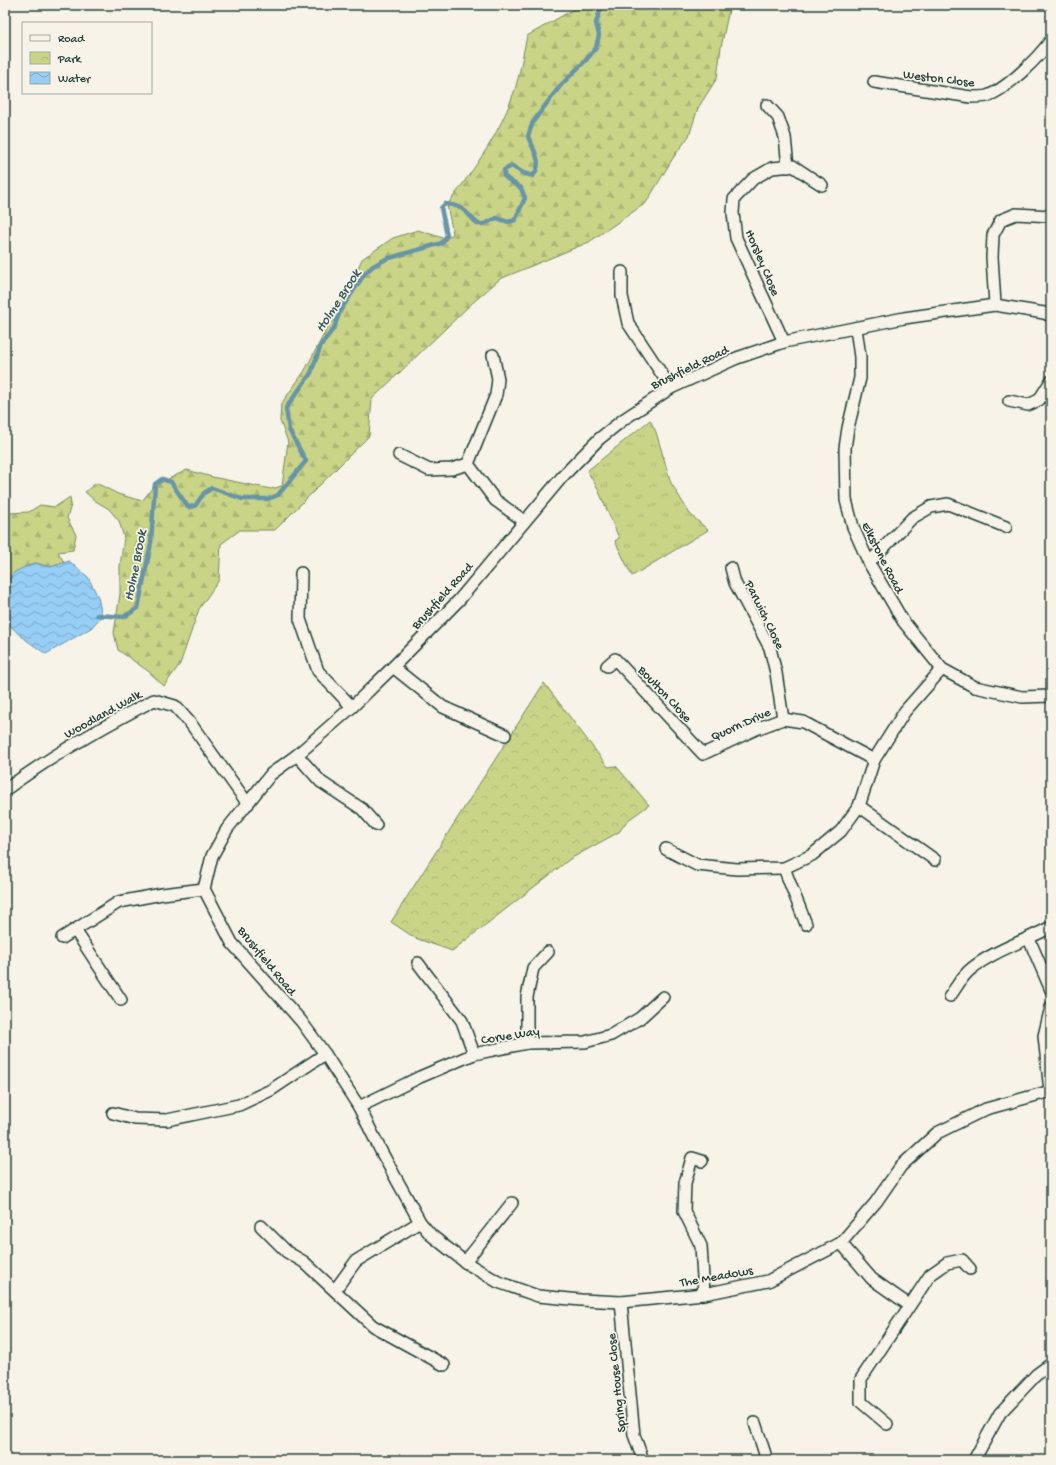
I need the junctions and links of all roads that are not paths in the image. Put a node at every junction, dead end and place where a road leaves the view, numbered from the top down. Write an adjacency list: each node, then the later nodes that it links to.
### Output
1 (1051, 40): 2 (street, Weston Close)
2 (874, 82)
3 (767, 105): 4 (street)
4 (788, 167): 5 (street); 11 (street, Horsley Close)
5 (822, 185)
6 (1051, 216): 8 (street)
7 (622, 272): 14 (street)
8 (995, 305): 9 (street, Brushfield Road); 10 (street, Brushfield Road)
9 (1051, 316)
10 (856, 328): 11 (street, Brushfield Road); 20 (street, Elkstone Road)
11 (784, 342): 14 (street, Brushfield Road)
12 (493, 355): 17 (street)
13 (1051, 382): 15 (street)
14 (671, 388): 18 (street, Brushfield Road)
15 (1009, 401)
16 (399, 456): 17 (street)
17 (468, 464): 18 (street)
18 (524, 521): 24 (street, Brushfield Road)
19 (1006, 527): 20 (street)
20 (869, 563): 25 (street, Elkstone Road)
21 (731, 568): 28 (street, Parwich Close)
22 (301, 573): 27 (street)
23 (607, 666): 30 (street, Boulton Close)
24 (393, 667): 27 (street, Brushfield Road); 29 (street)
25 (942, 669): 26 (street, Elkstone Road); 32 (street)
26 (1051, 696)
27 (352, 707): 31 (street, Brushfield Road)
28 (783, 719): 30 (street, Quorn Drive); 32 (street, Quorn Drive)
29 (505, 735)
30 (703, 754)
31 (297, 755): 34 (street, Brushfield Road); 36 (street)
32 (874, 760): 35 (street)
33 (5, 790): 34 (street, Woodland Walk)
34 (248, 804): 40 (street, Brushfield Road)
35 (859, 806): 38 (street); 39 (street)
36 (376, 825)
37 (666, 849): 39 (street)
38 (934, 860)
39 (784, 868): 41 (street)
40 (204, 889): 43 (street); 54 (street, Brushfield Road)
41 (806, 924)
42 (1051, 927): 45 (street)
43 (75, 930): 44 (street); 51 (street)
44 (62, 938)
45 (1029, 939): 48 (street); 49 (street)
46 (548, 952): 53 (street)
47 (418, 963): 55 (street)
48 (1051, 990)
49 (950, 996)
50 (663, 997): 53 (street, Corve Way)
51 (121, 1000)
52 (1051, 1007): 56 (street)
53 (528, 1043): 55 (street, Corve Way)
54 (325, 1054): 57 (street, Brushfield Road); 58 (street)
55 (474, 1054): 57 (street, Corve Way)
56 (1051, 1091): 64 (street, The Meadows)
57 (359, 1107): 59 (street, Brushfield Road)
58 (113, 1113)
59 (382, 1153): 62 (street, The Meadows)
60 (702, 1161): 68 (street)
61 (512, 1203): 65 (street)
62 (420, 1222): 65 (street, The Meadows); 67 (street)
63 (261, 1226): 67 (street)
64 (840, 1243): 68 (street, The Meadows); 70 (street)
65 (465, 1262): 69 (street, The Meadows)
66 (970, 1269): 70 (street)
67 (335, 1290): 71 (street)
68 (704, 1294): 69 (street, The Meadows)
69 (621, 1302): 75 (street, Spring House Close)
70 (909, 1305): 74 (street)
71 (444, 1364)
72 (1051, 1364): 77 (street)
73 (755, 1423): 76 (street)
74 (887, 1424)
75 (643, 1460)
76 (764, 1460)
77 (974, 1460)

